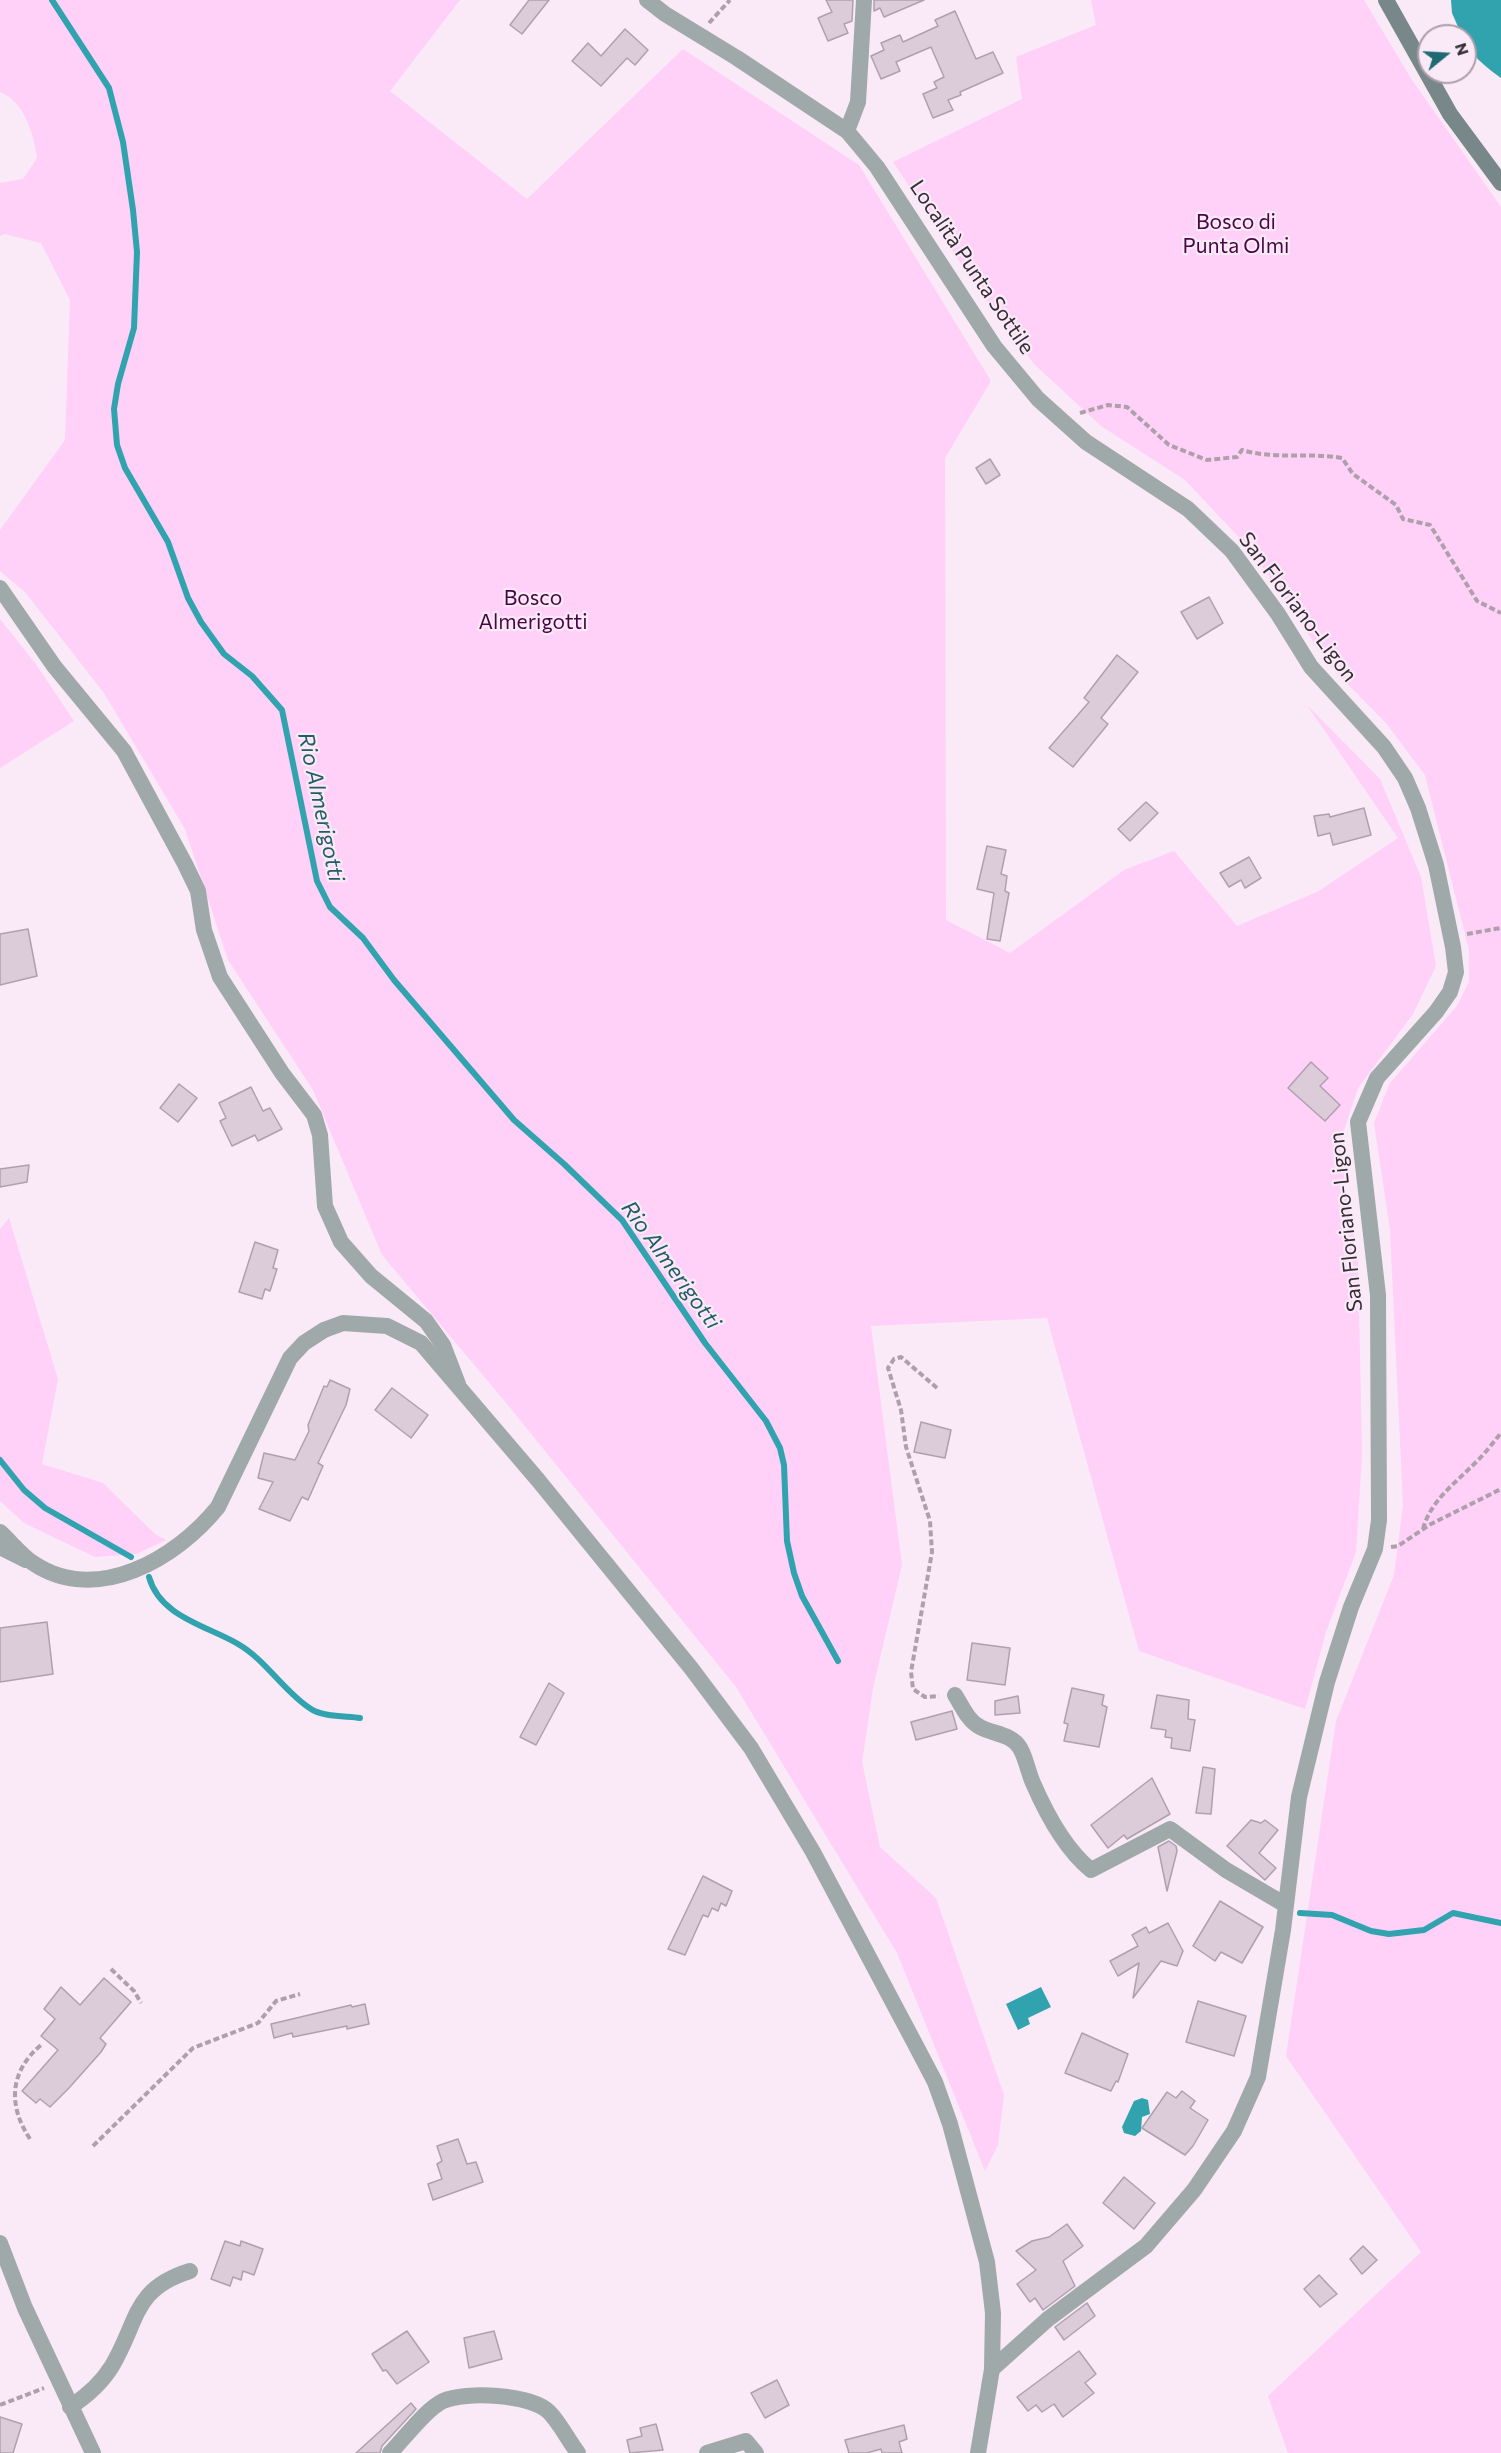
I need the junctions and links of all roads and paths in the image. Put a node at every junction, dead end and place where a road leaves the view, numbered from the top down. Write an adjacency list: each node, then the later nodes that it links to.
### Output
1 (647, 0): 5 (street, Località Punta Sottile)
2 (730, 0): 5 (path)
3 (864, 0): 6 (street)
4 (1386, 0): 7 (main road)
5 (699, 36): 6 (street, Località Punta Sottile)
6 (846, 131): 8 (street, Località Punta Sottile)
7 (1501, 183)
8 (1065, 424): 10 (path); 11 (street, San Floriano-Ligon)
9 (0, 588): 13 (street)
10 (1501, 613)
11 (1449, 928): 12 (path); 20 (street, San Floriano-Ligon)
12 (1501, 928)
13 (459, 1384): 21 (street); 32 (street)
14 (937, 1388): 22 (path)
15 (1501, 1433): 17 (path)
16 (1501, 1489): 17 (path)
17 (1422, 1530): 20 (path)
18 (0, 1532): 21 (street)
19 (0, 1547): 21 (street)
20 (1375, 1549): 23 (street, San Floriano-Ligon)
21 (33, 1563)
22 (955, 1695): 23 (street)
23 (1284, 1904): 32 (street, San Floriano-Ligon)
24 (111, 1969): 26 (path)
25 (300, 1994): 29 (path)
26 (141, 2003)
27 (40, 2045): 28 (path)
28 (30, 2139)
29 (93, 2146)
30 (0, 2243): 33 (street)
31 (190, 2271): 35 (street)
32 (992, 2369): 41 (street)
33 (58, 2383): 34 (path); 35 (street)
34 (0, 2405)
35 (70, 2407): 36 (street)
36 (93, 2453)
37 (390, 2453): 38 (street)
38 (578, 2453)
39 (707, 2453): 40 (street)
40 (756, 2453)
41 (978, 2453)

